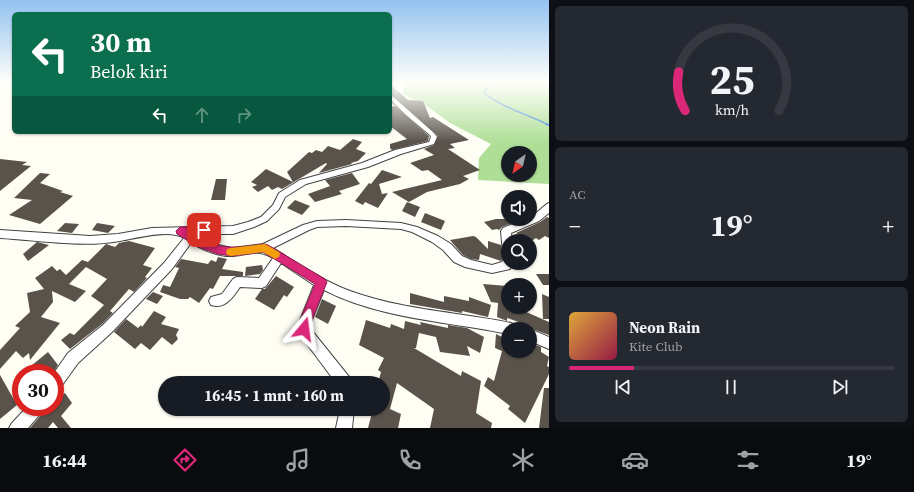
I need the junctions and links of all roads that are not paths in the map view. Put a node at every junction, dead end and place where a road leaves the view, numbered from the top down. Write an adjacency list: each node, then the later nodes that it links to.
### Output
1 (396, 102): 4 (street)
2 (549, 206): 5 (street)
3 (0, 234): 4 (street)
4 (185, 234): 6 (street); 14 (street)
5 (506, 234)
6 (265, 248): 7 (street); 8 (street)
7 (279, 257): 9 (street); 10 (street)
8 (501, 267)
9 (321, 282): 11 (street); 15 (street)
10 (215, 301)
11 (501, 327)
12 (537, 338): 13 (street)
13 (549, 343)
14 (64, 370)
15 (339, 376)
16 (28, 416): 18 (street)
17 (346, 416): 19 (street)
18 (17, 428)
19 (344, 428)

